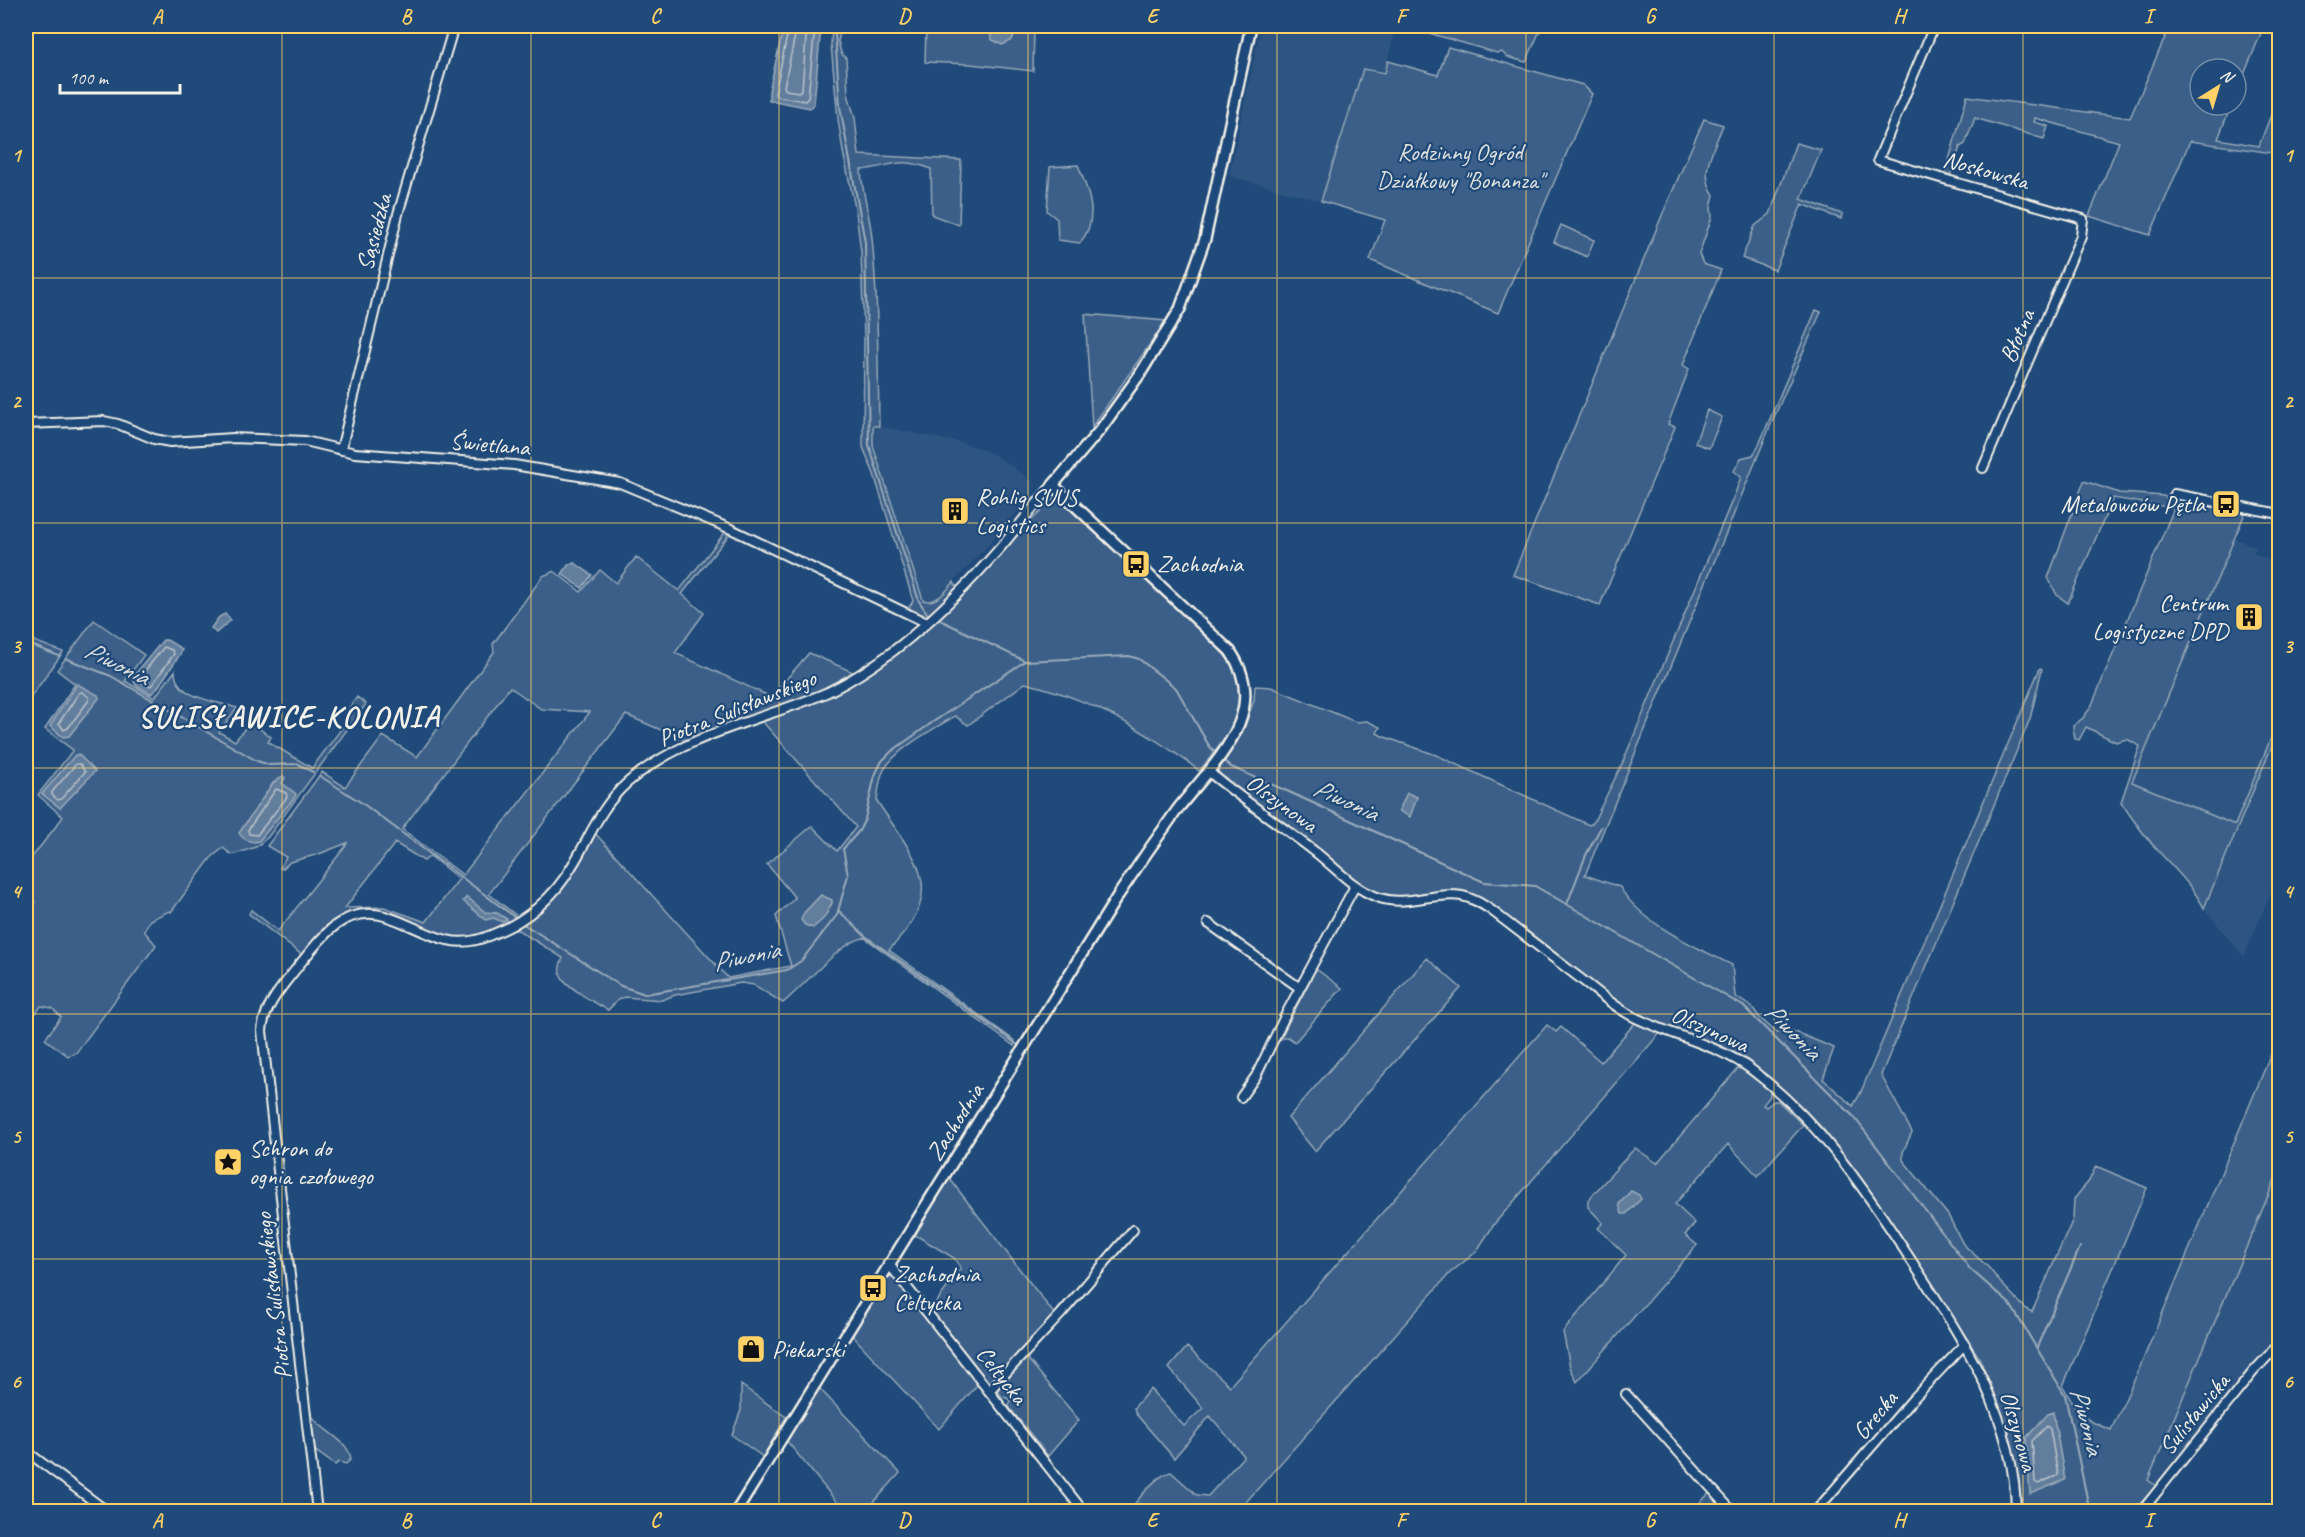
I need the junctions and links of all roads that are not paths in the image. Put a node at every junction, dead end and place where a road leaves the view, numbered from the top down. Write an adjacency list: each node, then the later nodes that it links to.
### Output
1 (454, 26): 6 (street, Sąsiedzka)
2 (1251, 26): 8 (street)
3 (1934, 26): 4 (street, Noskowska)
4 (2083, 219): 7 (street, Błotna)
5 (26, 424): 6 (street, Świetlana)
6 (341, 450): 11 (street, Świetlana)
7 (1983, 468)
8 (1053, 485): 11 (street, Piotra Sulisławskiego); 12 (street, Zachodnia)
9 (2174, 494): 10 (street)
10 (2280, 514)
11 (925, 622): 27 (street, Piotra Sulisławskiego)
12 (1209, 772): 13 (street, Olszynowa); 18 (street, Zachodnia)
13 (1355, 886): 15 (street); 20 (street, Olszynowa)
14 (1208, 923): 15 (street)
15 (1300, 988): 16 (street)
16 (1241, 1097)
17 (1133, 1230): 23 (street)
18 (888, 1263): 23 (street, Celtycka); 28 (street, Zachodnia)
19 (2280, 1343): 21 (street, Sulisławicka)
20 (1965, 1344): 31 (street, Grecka); 32 (street, Olszynowa)
21 (2272, 1351): 22 (street); 33 (street, Sulisławicka)
22 (2280, 1356)
23 (989, 1391): 29 (street, Celtycka)
24 (1626, 1394): 30 (street)
25 (26, 1451): 26 (street)
26 (108, 1512)
27 (317, 1512)
28 (736, 1512)
29 (1083, 1512)
30 (1733, 1512)
31 (1815, 1512)
32 (2016, 1512)
33 (2141, 1512)

